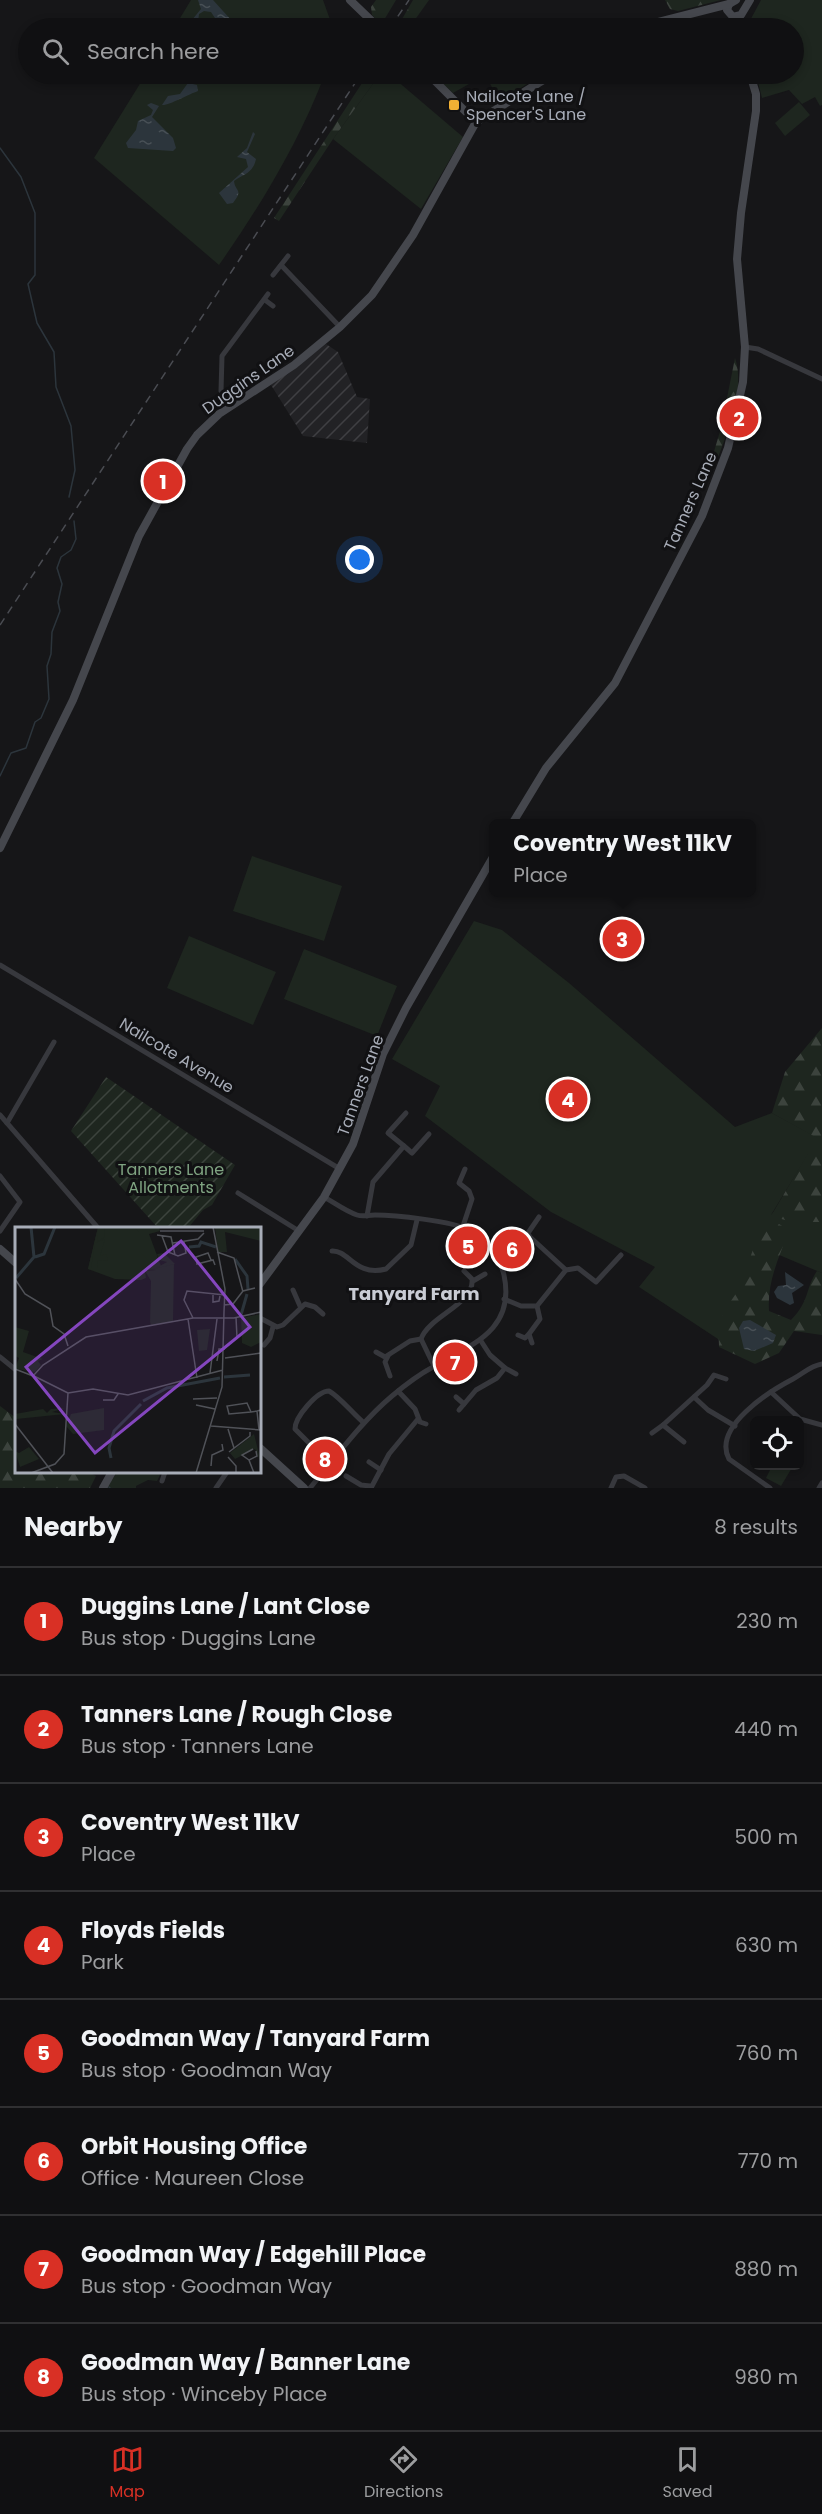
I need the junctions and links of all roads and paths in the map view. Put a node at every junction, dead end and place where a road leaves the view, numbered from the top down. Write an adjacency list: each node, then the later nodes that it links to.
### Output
1 (350, 0): 6 (main road)
2 (750, 0): 4 (main road)
3 (733, 2): 4 (main road); 5 (main road); 7 (main road)
4 (743, 10): 5 (main road)
5 (733, 17)
6 (368, 18)
7 (673, 18)
8 (438, 84): 11 (main road)
9 (537, 84): 11 (main road)
10 (753, 84): 17 (main road, Tanners Lane)
11 (476, 122): 16 (main road, Duggins Lane)
12 (288, 256): 13 (street)
13 (281, 265): 14 (street); 16 (street)
14 (273, 275)
15 (273, 306): 19 (street)
16 (340, 327): 19 (main road, Duggins Lane)
17 (745, 348): 18 (street); 20 (main road, Tanners Lane)
18 (822, 379)
19 (232, 405): 21 (main road, Duggins Lane)
20 (515, 819)
21 (0, 848)
22 (489, 864): 30 (main road, Tanners Lane)
23 (0, 965): 30 (street, Nailcote Avenue)
24 (54, 1042): 27 (street)
25 (406, 1113): 29 (street)
26 (0, 1115): 27 (street)
27 (7, 1123): 41 (street)
28 (429, 1134): 29 (street)
29 (404, 1146): 37 (street)
30 (340, 1169): 36 (main road, Tanners Lane)
31 (465, 1169): 33 (street)
32 (0, 1176): 42 (street)
33 (460, 1185): 34 (street); 40 (street)
34 (452, 1189)
35 (238, 1193): 43 (street)
36 (324, 1197): 37 (street); 43 (main road, Tanners Lane)
37 (367, 1216): 39 (street)
38 (539, 1217): 44 (street)
39 (417, 1220): 40 (street); 49 (street)
40 (462, 1226): 58 (street)
41 (97, 1227)
42 (0, 1231)
43 (299, 1231): 56 (main road, Tanners Lane)
44 (530, 1237): 45 (street); 52 (street)
45 (523, 1239)
46 (340, 1245): 49 (street)
47 (0, 1249): 51 (main road)
48 (332, 1251): 49 (street)
49 (340, 1253)
50 (621, 1255): 52 (street)
51 (15, 1262)
52 (566, 1270): 60 (street)
53 (464, 1271): 55 (street)
54 (485, 1274): 55 (street)
55 (473, 1281): 66 (street)
56 (261, 1283)
57 (293, 1290): 59 (street)
58 (504, 1299): 60 (street); 67 (street)
59 (300, 1306): 61 (street); 63 (street)
60 (537, 1306): 64 (street)
61 (323, 1314)
62 (261, 1319): 63 (street)
63 (273, 1327): 69 (street)
64 (530, 1334): 65 (street); 68 (street)
65 (518, 1335)
66 (421, 1339): 71 (street); 74 (street)
67 (481, 1341): 74 (street); 75 (street)
68 (532, 1343)
69 (264, 1346)
70 (376, 1352): 71 (street)
71 (388, 1356): 78 (street)
72 (0, 1357): 76 (street)
73 (822, 1364): 81 (street)
74 (434, 1366): 80 (street)
75 (505, 1368): 77 (street); 84 (street)
76 (15, 1369)
77 (516, 1374)
78 (390, 1376)
79 (726, 1379): 83 (street)
80 (398, 1391): 86 (street); 87 (street)
81 (771, 1392): 90 (street); 91 (street)
82 (456, 1397): 84 (street)
83 (693, 1397): 89 (street); 91 (street)
84 (464, 1404): 85 (street)
85 (459, 1410)
86 (418, 1419): 88 (street); 97 (street)
87 (364, 1423): 95 (street); 110 (street)
88 (426, 1424)
89 (663, 1425): 92 (street); 93 (street)
90 (822, 1425)
91 (735, 1426): 113 (street)
92 (652, 1433)
93 (684, 1442)
94 (261, 1449): 109 (main road)
95 (324, 1458)
96 (369, 1462): 97 (street)
97 (381, 1470): 106 (street)
98 (111, 1473): 107 (main road)
99 (164, 1473): 104 (street)
100 (217, 1473): 103 (street)
101 (226, 1473): 103 (street)
102 (346, 1476): 106 (street)
103 (222, 1477): 108 (street)
104 (162, 1481)
105 (822, 1483): 114 (street)
106 (370, 1487)
107 (103, 1488)
108 (216, 1488)
109 (304, 1488)
110 (310, 1488)
111 (611, 1488): 112 (street)
112 (645, 1488)
113 (770, 1488)
114 (819, 1488)

